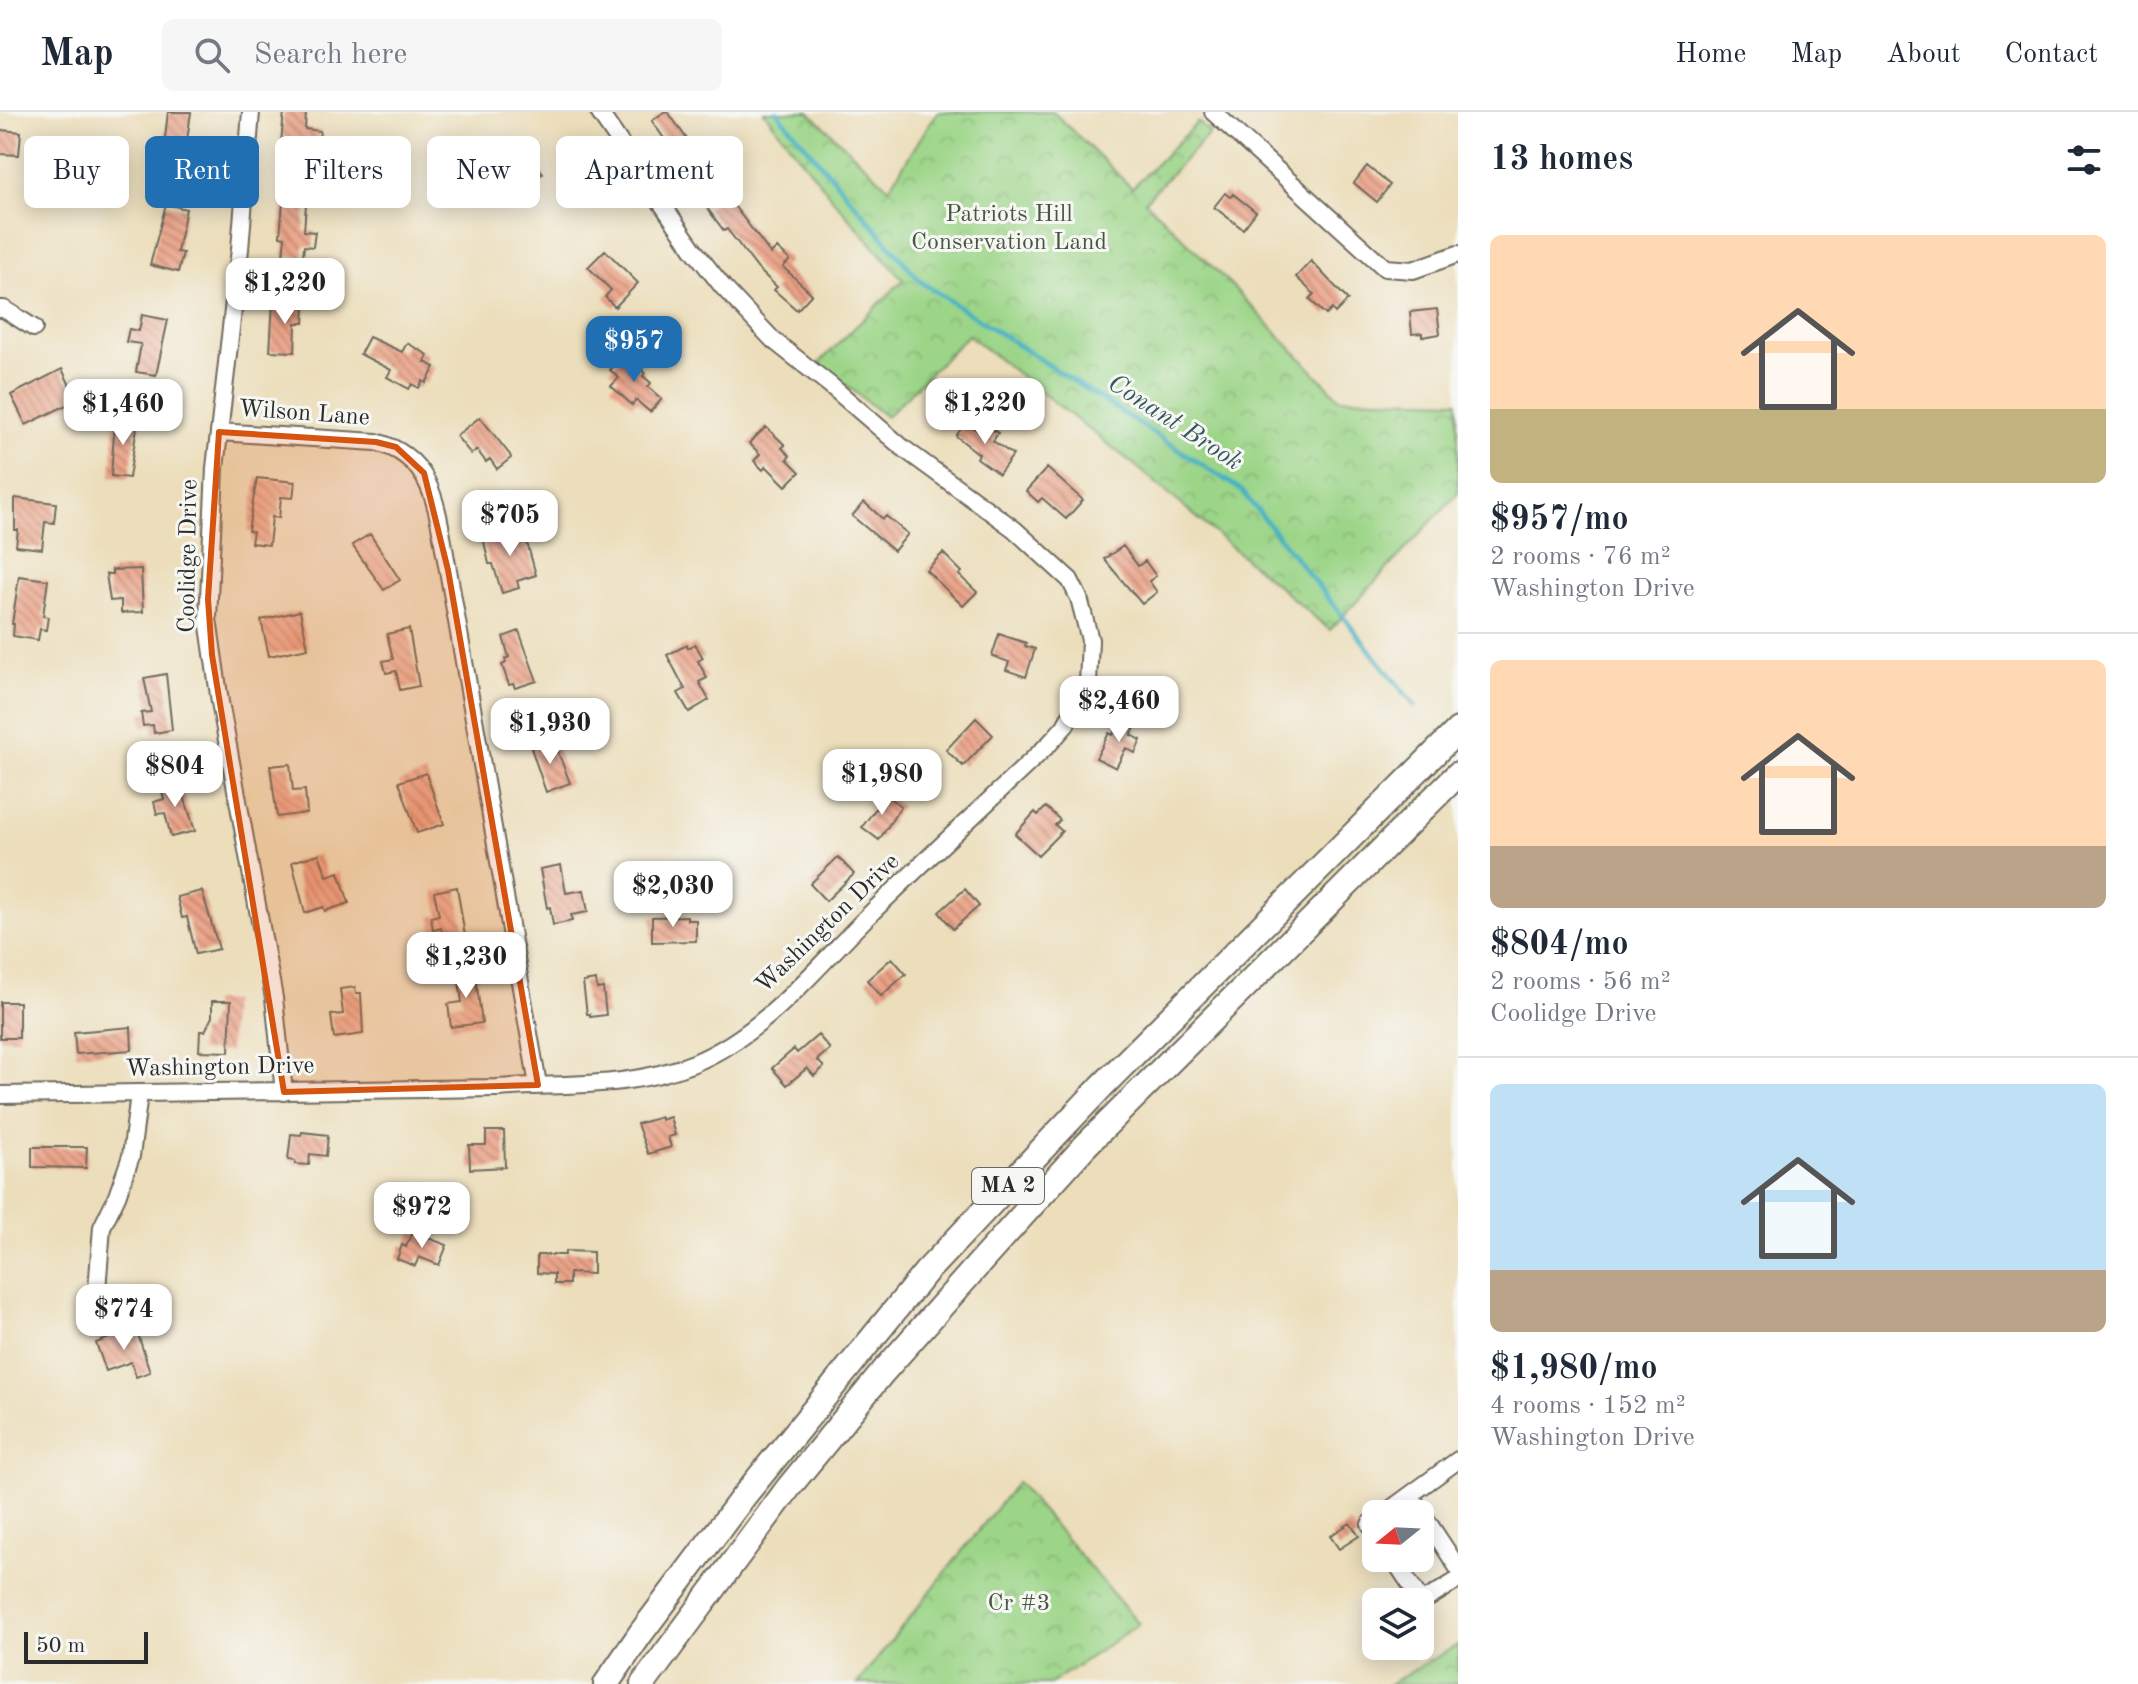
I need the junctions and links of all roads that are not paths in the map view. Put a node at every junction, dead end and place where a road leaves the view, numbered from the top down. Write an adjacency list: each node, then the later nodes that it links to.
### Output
1 (251, 112): 7 (street, Coolidge Drive)
2 (599, 112): 10 (street, Washington Drive)
3 (1213, 112): 4 (street)
4 (1458, 254)
5 (0, 309): 6 (street)
6 (34, 328)
7 (219, 432): 10 (street, Wilson Lane); 11 (street, Coolidge Drive)
8 (1458, 730): 21 (highway, MA 2)
9 (1458, 774): 22 (highway, MA 2)
10 (538, 1085): 11 (street, Washington Drive)
11 (284, 1092): 12 (street, Washington Drive)
12 (139, 1094): 13 (street, Washington Drive); 14 (street)
13 (0, 1095)
14 (95, 1315)
15 (1458, 1460): 16 (street)
16 (1410, 1495): 17 (street); 18 (street)
17 (1403, 1500)
18 (1458, 1568)
19 (1402, 1572): 20 (street)
20 (1458, 1580)
21 (606, 1684)
22 (643, 1684)

